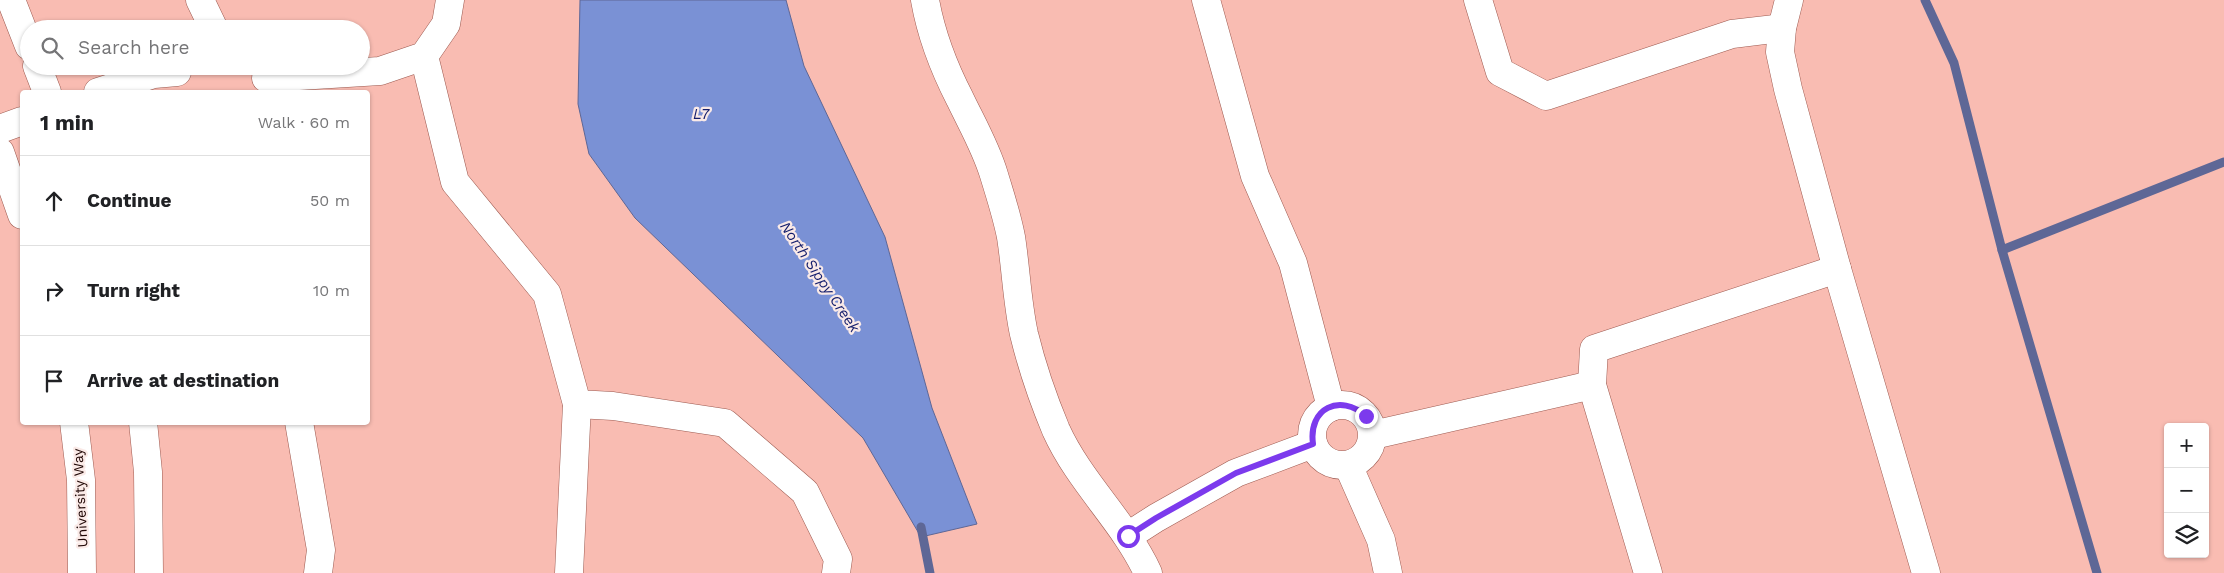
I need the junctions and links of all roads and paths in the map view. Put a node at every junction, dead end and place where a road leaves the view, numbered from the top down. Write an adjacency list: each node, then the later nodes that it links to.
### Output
1 (11, 0): 9 (street)
2 (200, 0): 8 (street)
3 (450, 0): 11 (street)
4 (925, 0): 35 (street)
5 (1206, 0): 28 (street)
6 (1478, 0): 10 (street)
7 (1789, 0): 10 (street)
8 (210, 20)
9 (20, 23)
10 (1782, 28): 25 (street)
11 (424, 56): 12 (street); 27 (street)
12 (370, 72)
13 (40, 75): 19 (street)
14 (151, 75): 20 (street)
15 (162, 75): 17 (street)
16 (322, 75): 18 (street)
17 (178, 77)
18 (265, 79)
19 (46, 90)
20 (104, 90)
21 (20, 122): 22 (street)
22 (0, 130)
23 (9, 160): 24 (street)
24 (20, 206)
25 (1837, 269): 26 (street); 44 (street)
26 (1592, 386): 32 (street); 43 (street)
27 (577, 404): 39 (street); 40 (street)
28 (1331, 406): 32 (street); 33 (street)
29 (74, 425): 36 (street, University Way)
30 (143, 425): 37 (street)
31 (300, 425): 38 (street)
32 (1373, 435): 34 (street)
33 (1313, 444): 34 (street); 35 (street)
34 (1348, 465): 42 (street)
35 (1128, 536): 41 (street)
36 (82, 573)
37 (149, 573)
38 (318, 573)
39 (569, 573)
40 (836, 573)
41 (1148, 573)
42 (1388, 573)
43 (1648, 573)
44 (1926, 573)

